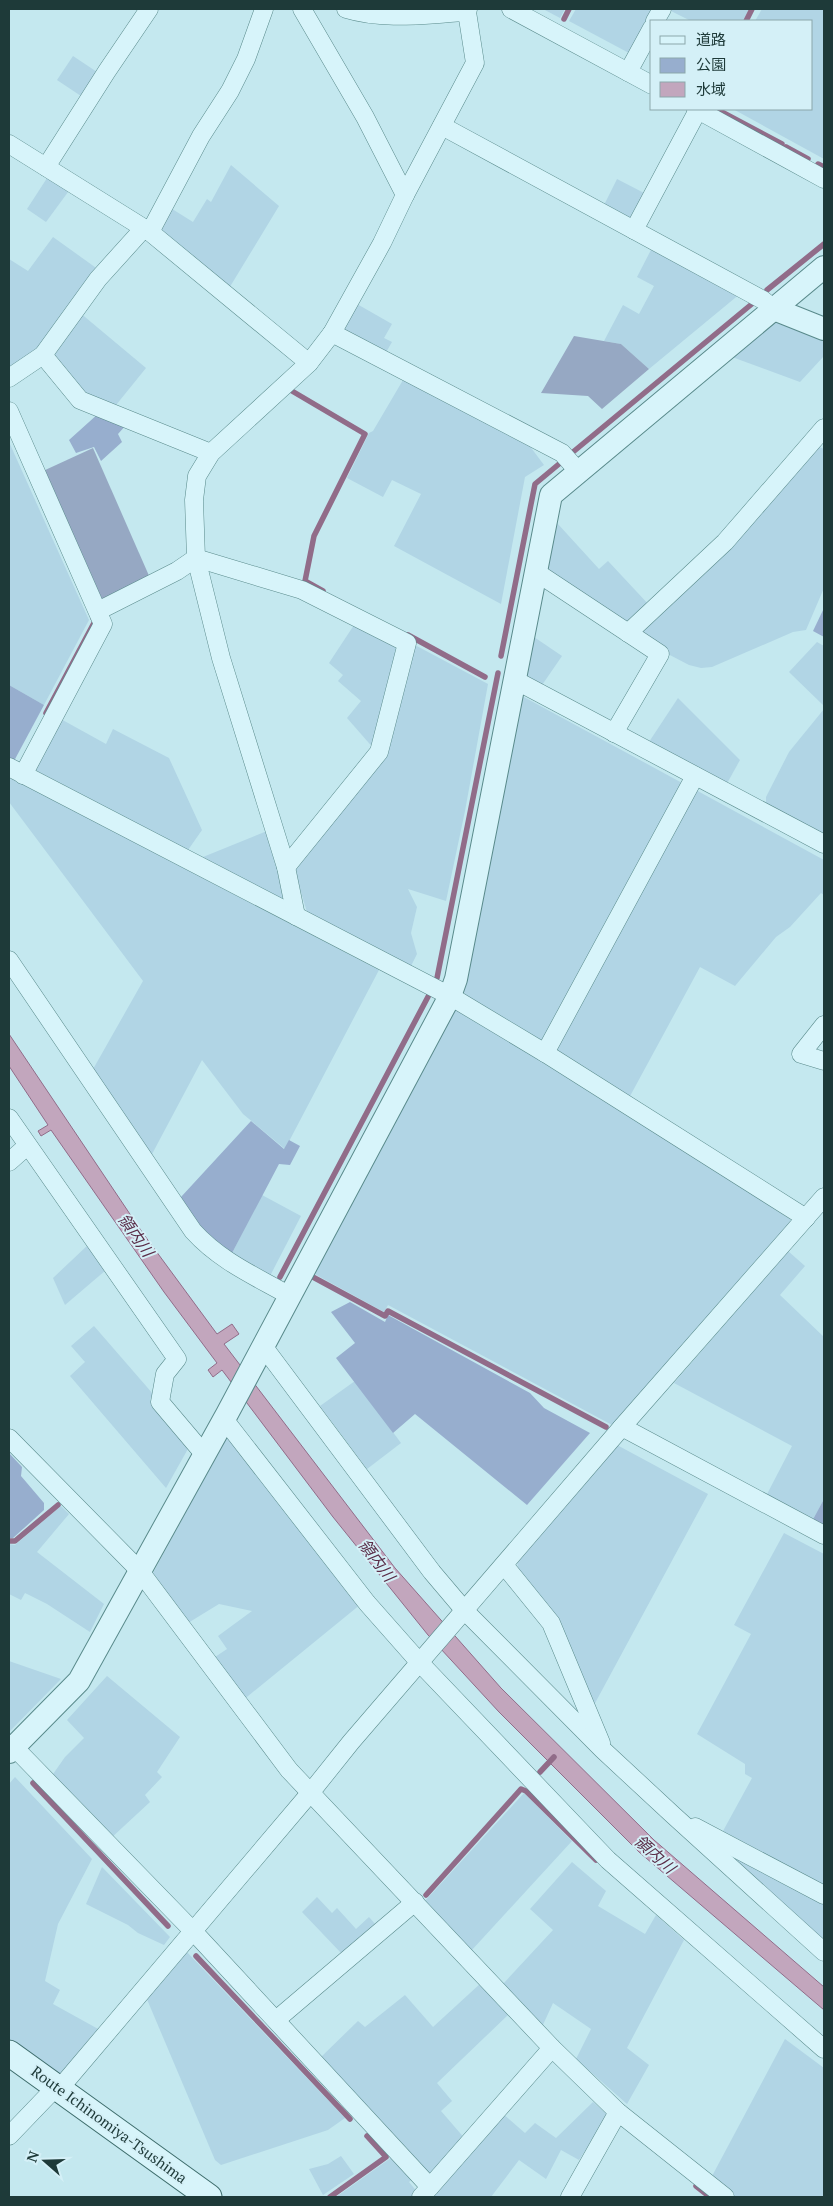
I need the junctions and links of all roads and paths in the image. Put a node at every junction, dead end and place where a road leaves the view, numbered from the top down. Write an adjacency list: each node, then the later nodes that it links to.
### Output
1 (149, 9): 16 (street)
2 (264, 9): 19 (street)
3 (302, 9): 18 (street)
4 (346, 9): 7 (street)
5 (511, 9): 10 (street)
6 (662, 9): 8 (street)
7 (467, 10): 14 (street)
8 (656, 20)
9 (650, 32): 10 (street)
10 (628, 72): 11 (street)
11 (650, 83)
12 (696, 110): 20 (street)
13 (699, 110): 17 (street)
14 (442, 126): 18 (street); 20 (street)
15 (9, 144): 16 (street)
16 (46, 167): 19 (street)
17 (824, 179)
18 (405, 195): 24 (street)
19 (147, 230): 25 (street); 26 (street)
20 (634, 230): 22 (street)
21 (824, 267): 22 (street)
22 (774, 309): 23 (street); 31 (street)
23 (824, 329)
24 (332, 334): 26 (street); 31 (street)
25 (43, 355): 27 (street); 30 (street)
26 (309, 363): 30 (street)
27 (9, 378)
28 (9, 411): 34 (street)
29 (822, 434): 35 (street)
30 (211, 453): 32 (street)
31 (579, 472): 33 (street)
32 (196, 558): 34 (street); 41 (street); 41 (street)
33 (536, 572): 35 (street); 36 (street)
34 (98, 611): 38 (street)
35 (628, 633): 37 (street)
36 (515, 680): 37 (street); 44 (street)
37 (614, 733): 39 (street)
38 (16, 771): 42 (street)
39 (695, 776): 40 (street); 46 (street)
40 (824, 844)
41 (286, 867): 42 (street)
42 (296, 916): 44 (street)
43 (9, 960): 53 (street)
44 (450, 996): 46 (street); 53 (street)
45 (824, 1025): 47 (street)
46 (545, 1053): 52 (street)
47 (824, 1062)
48 (9, 1118): 49 (street)
49 (27, 1146): 50 (street); 58 (street)
50 (9, 1162)
51 (824, 1197): 52 (street)
52 (806, 1218): 56 (street)
53 (290, 1296): 54 (street)
54 (262, 1349): 55 (street); 62 (street)
55 (225, 1416): 58 (street); 63 (street)
56 (622, 1427): 59 (street); 60 (street)
57 (9, 1438): 61 (street)
58 (204, 1454): 61 (street)
59 (824, 1535)
60 (504, 1565): 62 (street); 65 (street)
61 (139, 1570): 64 (street); 66 (street)
62 (461, 1615): 63 (street); 65 (street)
63 (425, 1658): 66 (street); 74 (street)
64 (11, 1748): 70 (street)
65 (604, 1750): 67 (street)
66 (311, 1792): 69 (street); 70 (street)
67 (673, 1815): 68 (street); 71 (street)
68 (824, 1895)
69 (415, 1902): 72 (street); 73 (street)
70 (193, 1931): 72 (street); 76 (street)
71 (824, 1952)
72 (276, 2020): 79 (street)
73 (552, 2048): 77 (street); 79 (street)
74 (824, 2049)
75 (9, 2053): 76 (main road, Route Ichinomiya-Tsushima)
76 (58, 2087): 78 (street); 80 (main road, Route Ichinomiya-Tsushima)
77 (618, 2112): 81 (street); 82 (street)
78 (9, 2136)
79 (426, 2192)
80 (209, 2197)
81 (570, 2197)
82 (725, 2197)

